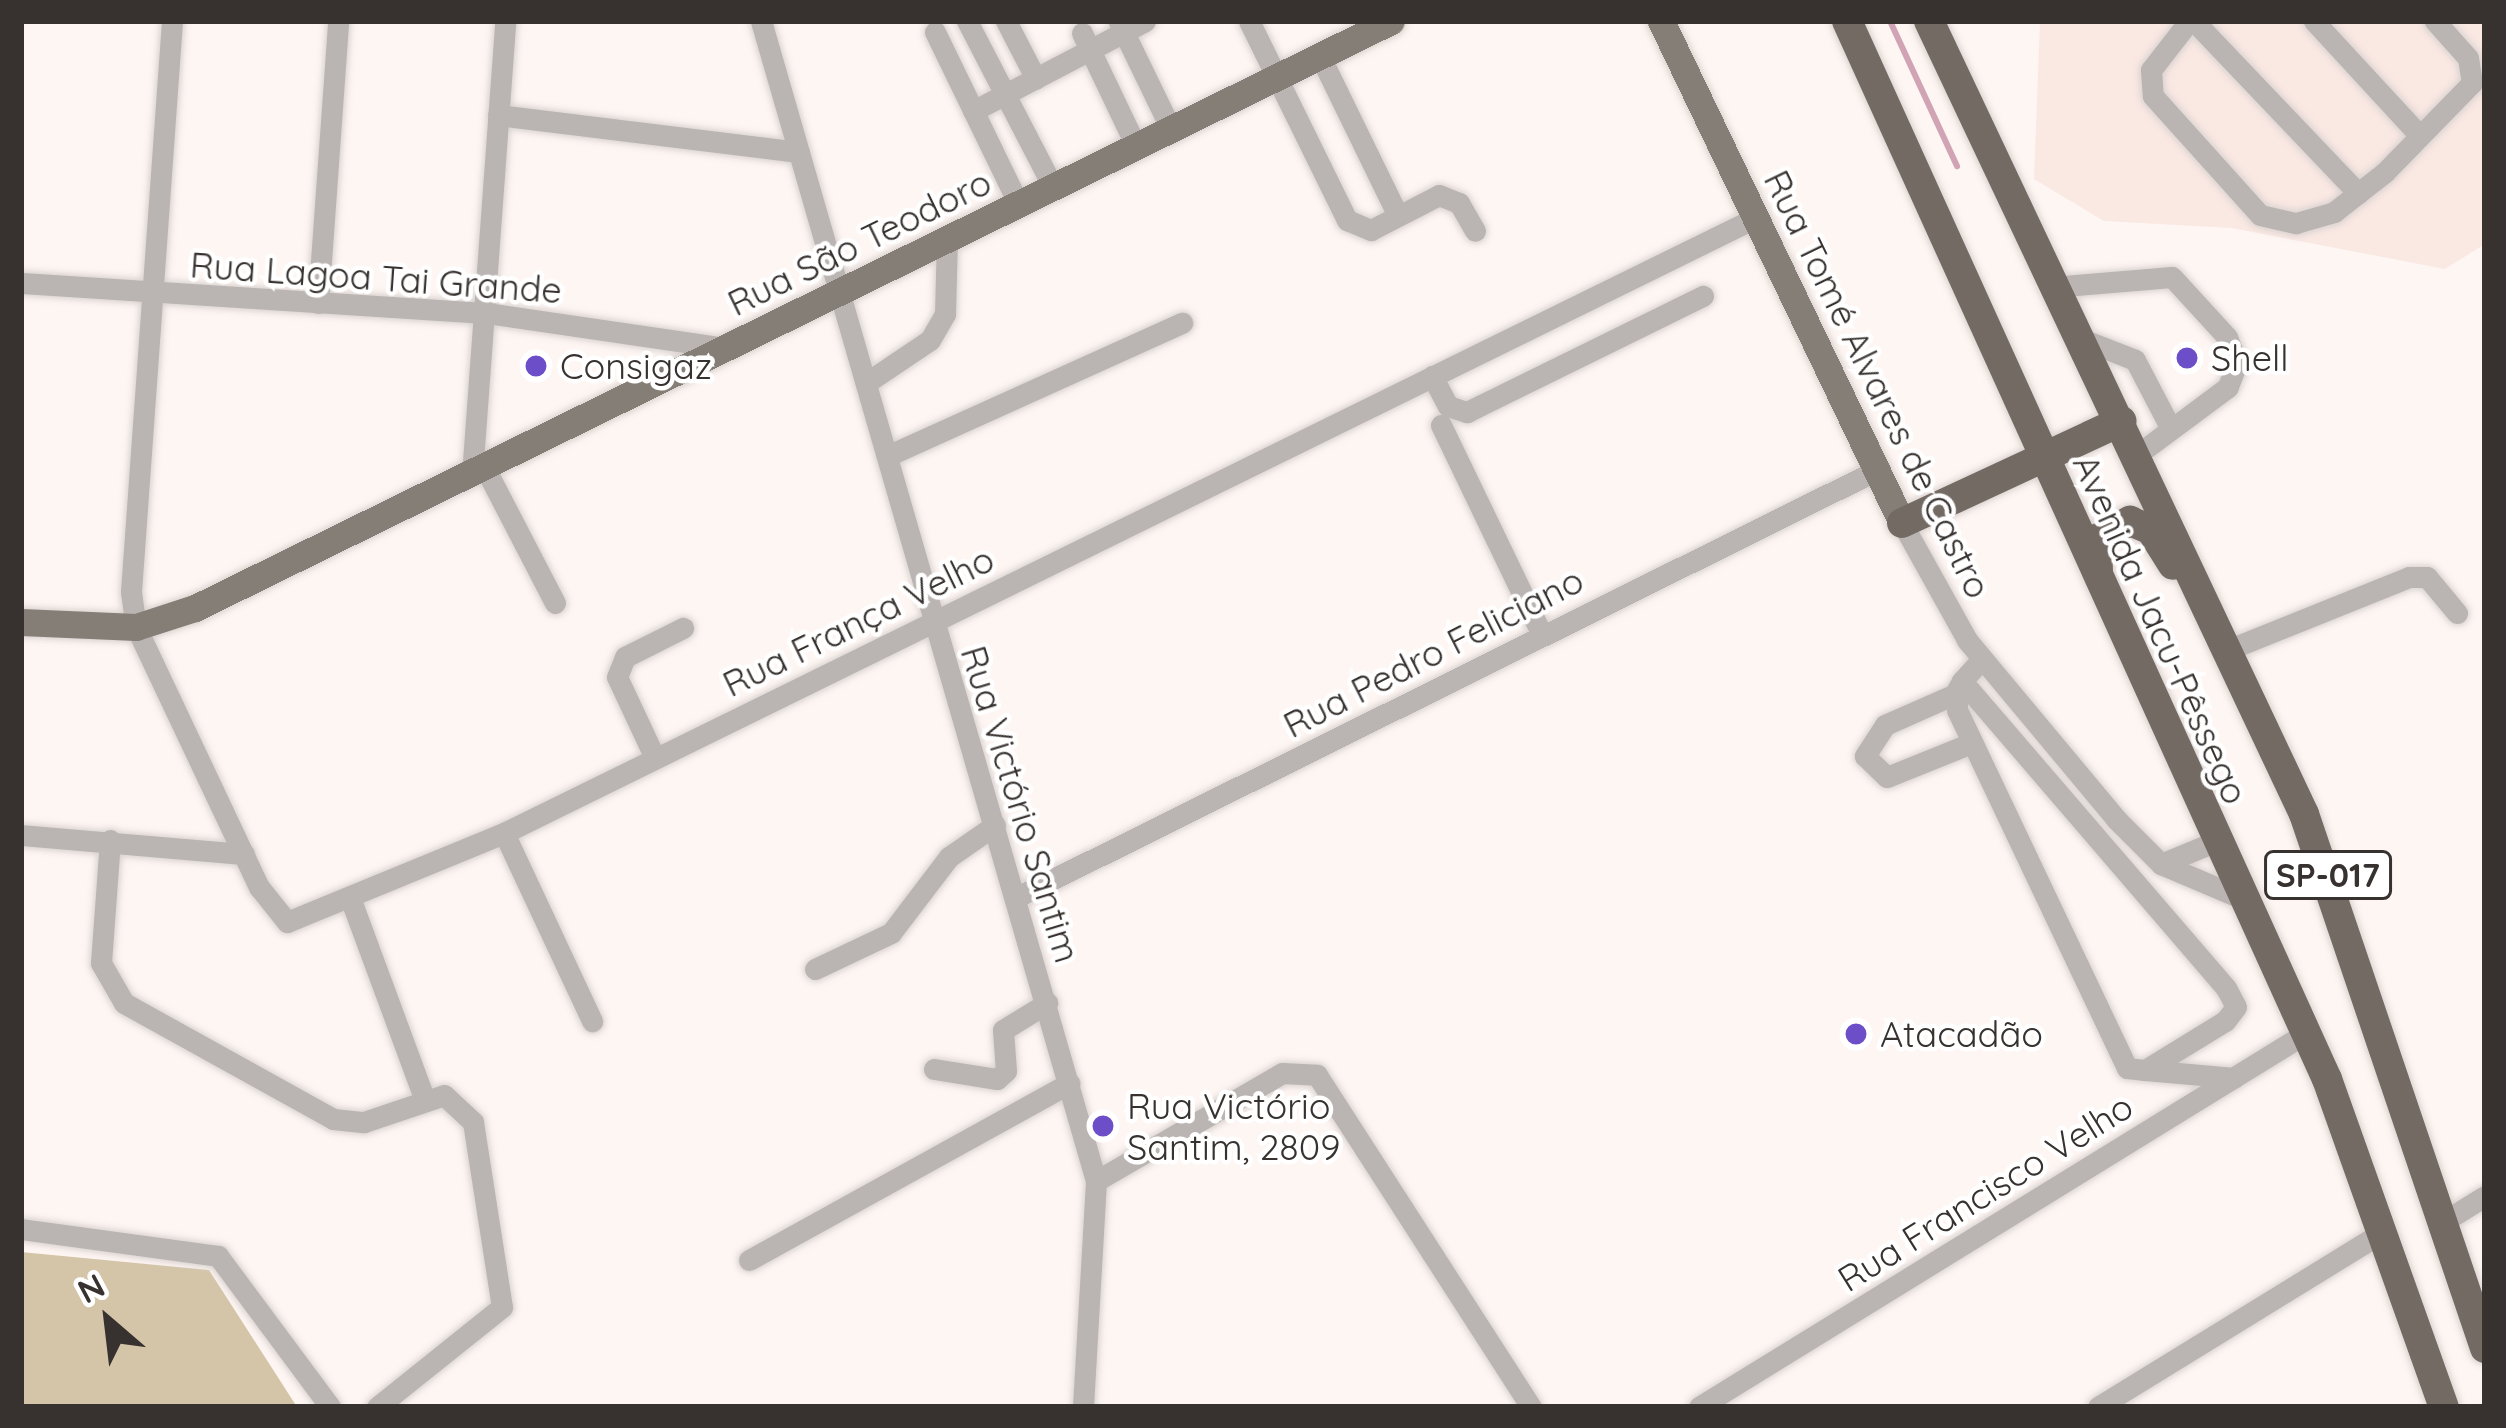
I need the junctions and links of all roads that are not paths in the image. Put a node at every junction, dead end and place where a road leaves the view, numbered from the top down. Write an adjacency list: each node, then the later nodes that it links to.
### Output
1 (172, 21): 39 (street)
2 (338, 21): 41 (street)
3 (505, 21): 24 (street)
4 (761, 21): 28 (street, Rua Victório Santim)
5 (967, 21): 22 (street)
6 (1006, 21): 21 (street)
7 (1145, 21): 16 (street)
8 (1249, 21): 20 (street)
9 (1391, 21): 19 (main road, Rua São Teodoro)
10 (1661, 21): 33 (main road, Rua Tomé Alvares de Castro)
11 (1846, 21): 53 (highway, Avenida Jacu-Pêssego / SP-017)
12 (1929, 21): 37 (highway, Avenida Jacu-Pêssego / SP-017)
13 (2191, 21): 30 (street); 30 (street)
14 (2314, 21): 26 (street)
15 (2435, 21): 26 (street)
16 (1121, 27): 18 (street); 25 (street)
17 (935, 32): 23 (street)
18 (1087, 42): 21 (street); 27 (street)
19 (1320, 56): 20 (main road, Rua São Teodoro); 32 (street)
20 (1278, 77): 25 (main road, Rua São Teodoro); 32 (street)
21 (1036, 79): 22 (street)
22 (1005, 93): 23 (street); 29 (street)
23 (973, 110): 31 (street)
24 (498, 116): 28 (street); 42 (street)
25 (1171, 130): 27 (main road, Rua São Teodoro)
26 (2420, 136): 30 (street)
27 (1136, 146): 29 (main road, Rua São Teodoro)
28 (800, 152): 38 (street, Rua Victório Santim)
29 (1053, 187): 31 (main road, Rua São Teodoro)
30 (2358, 193)
31 (1018, 202): 35 (main road, Rua São Teodoro)
32 (1396, 214): 34 (street)
33 (1755, 218): 46 (street, Rua França Velho); 54 (main road, Rua Tomé Alvares de Castro)
34 (1474, 231)
35 (947, 238): 38 (main road, Rua São Teodoro); 47 (street)
36 (21, 283): 39 (street, Rua Lagoa Tai Grande)
37 (2052, 286): 44 (highway, Avenida Jacu-Pêssego / SP-017); 50 (street)
38 (839, 292): 45 (main road, Rua São Teodoro); 47 (street, Rua Victório Santim)
39 (153, 294): 41 (street, Rua Lagoa Tai Grande); 62 (street)
40 (1703, 296): 46 (street)
41 (318, 303): 42 (street, Rua Lagoa Tai Grande)
42 (486, 313): 45 (street, Rua Lagoa Tai Grande); 55 (street)
43 (1182, 322): 52 (street)
44 (2079, 338): 48 (highway, Avenida Jacu-Pêssego / SP-017); 50 (street)
45 (726, 348): 55 (main road, Rua São Teodoro)
46 (1432, 376): 60 (street, Rua França Velho)
47 (866, 383): 52 (street, Rua Victório Santim)
48 (2122, 421): 51 (highway, Avenida Jacu-Pêssego / SP-017); 53 (highway)
49 (1441, 425): 64 (street)
50 (2171, 429): 51 (street)
51 (2138, 454): 65 (highway, Avenida Jacu-Pêssego / SP-017)
52 (886, 456): 60 (street, Rua Victório Santim)
53 (2043, 459): 56 (highway); 57 (highway, Avenida Jacu-Pêssego / SP-017)
54 (1879, 469): 56 (main road, Rua Tomé Alvares de Castro); 64 (street, Rua Pedro Feliciano)
55 (478, 471): 58 (street); 62 (main road, Rua São Teodoro)
56 (1901, 523): 66 (street, Rua Tomé Alvares de Castro)
57 (2103, 592): 70 (highway); 75 (highway, Avenida Jacu-Pêssego / SP-017)
58 (554, 603)
59 (2457, 614): 65 (street)
60 (932, 621): 69 (street, Rua França Velho); 71 (street, Rua Victório Santim)
61 (21, 622): 62 (main road, Rua São Teodoro)
62 (136, 627): 76 (street, Rua França Velho)
63 (683, 628): 69 (street)
64 (1541, 633): 78 (street, Rua Pedro Feliciano)
65 (2230, 649): 70 (highway, Avenida Jacu-Pêssego / SP-017)
66 (1982, 659): 67 (street); 77 (street, Rua Tomé Alvares de Castro)
67 (1959, 688): 68 (street); 68 (street); 86 (street)
68 (1971, 743): 86 (street)
69 (655, 758): 72 (street, Rua França Velho)
70 (2304, 814): 92 (highway, Avenida Jacu-Pêssego / SP-017)
71 (995, 825): 78 (street, Rua Victório Santim); 81 (street)
72 (503, 832): 80 (street, Rua França Velho); 83 (street)
73 (21, 835): 74 (street)
74 (110, 840): 76 (street); 89 (street)
75 (2214, 842): 77 (street); 79 (highway, Avenida Jacu-Pêssego / SP-017)
76 (244, 854): 80 (street, Rua França Velho)
77 (2161, 865): 79 (street, Rua Tomé Alvares de Castro)
78 (1017, 897): 82 (street, Rua Victório Santim)
79 (2241, 898): 84 (highway, Avenida Jacu-Pêssego / SP-017)
80 (352, 903): 89 (street)
81 (815, 969)
82 (1047, 1003): 85 (street); 88 (street, Rua Victório Santim)
83 (592, 1021)
84 (2306, 1033): 87 (street, Rua Francisco Velho); 94 (highway, Avenida Jacu-Pêssego / SP-017)
85 (934, 1069)
86 (2145, 1070): 87 (street)
87 (2234, 1078): 101 (street, Rua Francisco Velho)
88 (1069, 1083): 90 (street, Rua Victório Santim); 95 (street)
89 (424, 1100): 98 (street)
90 (1096, 1181): 99 (street, Rua Victório Santim); 100 (street)
91 (2485, 1196): 92 (street)
92 (2444, 1222): 96 (highway, Avenida Jacu-Pêssego / SP-017)
93 (21, 1229): 97 (street)
94 (2383, 1232): 102 (street); 103 (highway, Avenida Jacu-Pêssego / SP-017)
95 (749, 1260)
96 (2485, 1348)
97 (330, 1407)
98 (377, 1407)
99 (1083, 1407)
100 (1531, 1407)
101 (1699, 1407)
102 (2098, 1407)
103 (2444, 1407)

